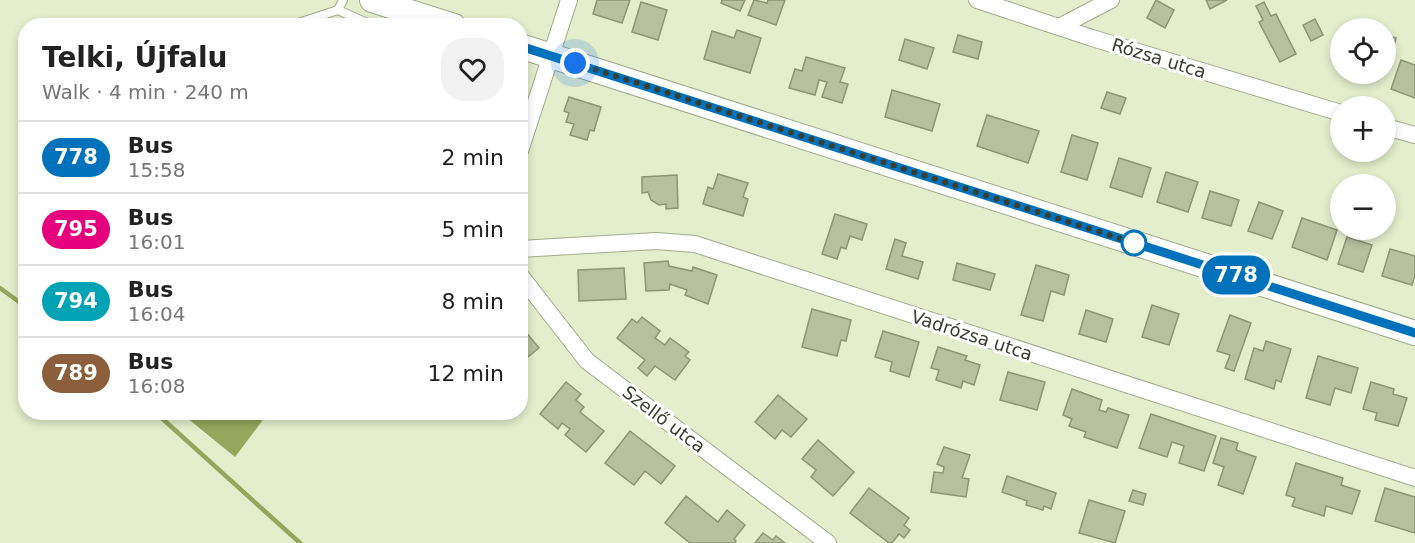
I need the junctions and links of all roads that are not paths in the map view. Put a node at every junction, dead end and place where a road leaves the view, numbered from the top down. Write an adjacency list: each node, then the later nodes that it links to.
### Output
1 (344, 0): 6 (lane)
2 (372, 0): 9 (main road)
3 (569, 0): 12 (street)
4 (977, 0): 10 (street, Rózsa utca)
5 (1111, 0): 10 (street)
6 (338, 10): 7 (lane); 8 (lane)
7 (314, 18)
8 (356, 18)
9 (425, 18)
10 (1061, 26): 13 (street, Rózsa utca)
11 (528, 48): 12 (main road)
12 (552, 56): 14 (street); 19 (main road)
13 (1330, 110)
14 (528, 127)
15 (1396, 130): 16 (street)
16 (1415, 135)
17 (528, 249): 20 (street, Vadrózsa utca)
18 (528, 284): 21 (street, Szellő utca)
19 (1415, 333)
20 (1415, 478)
21 (828, 543)

